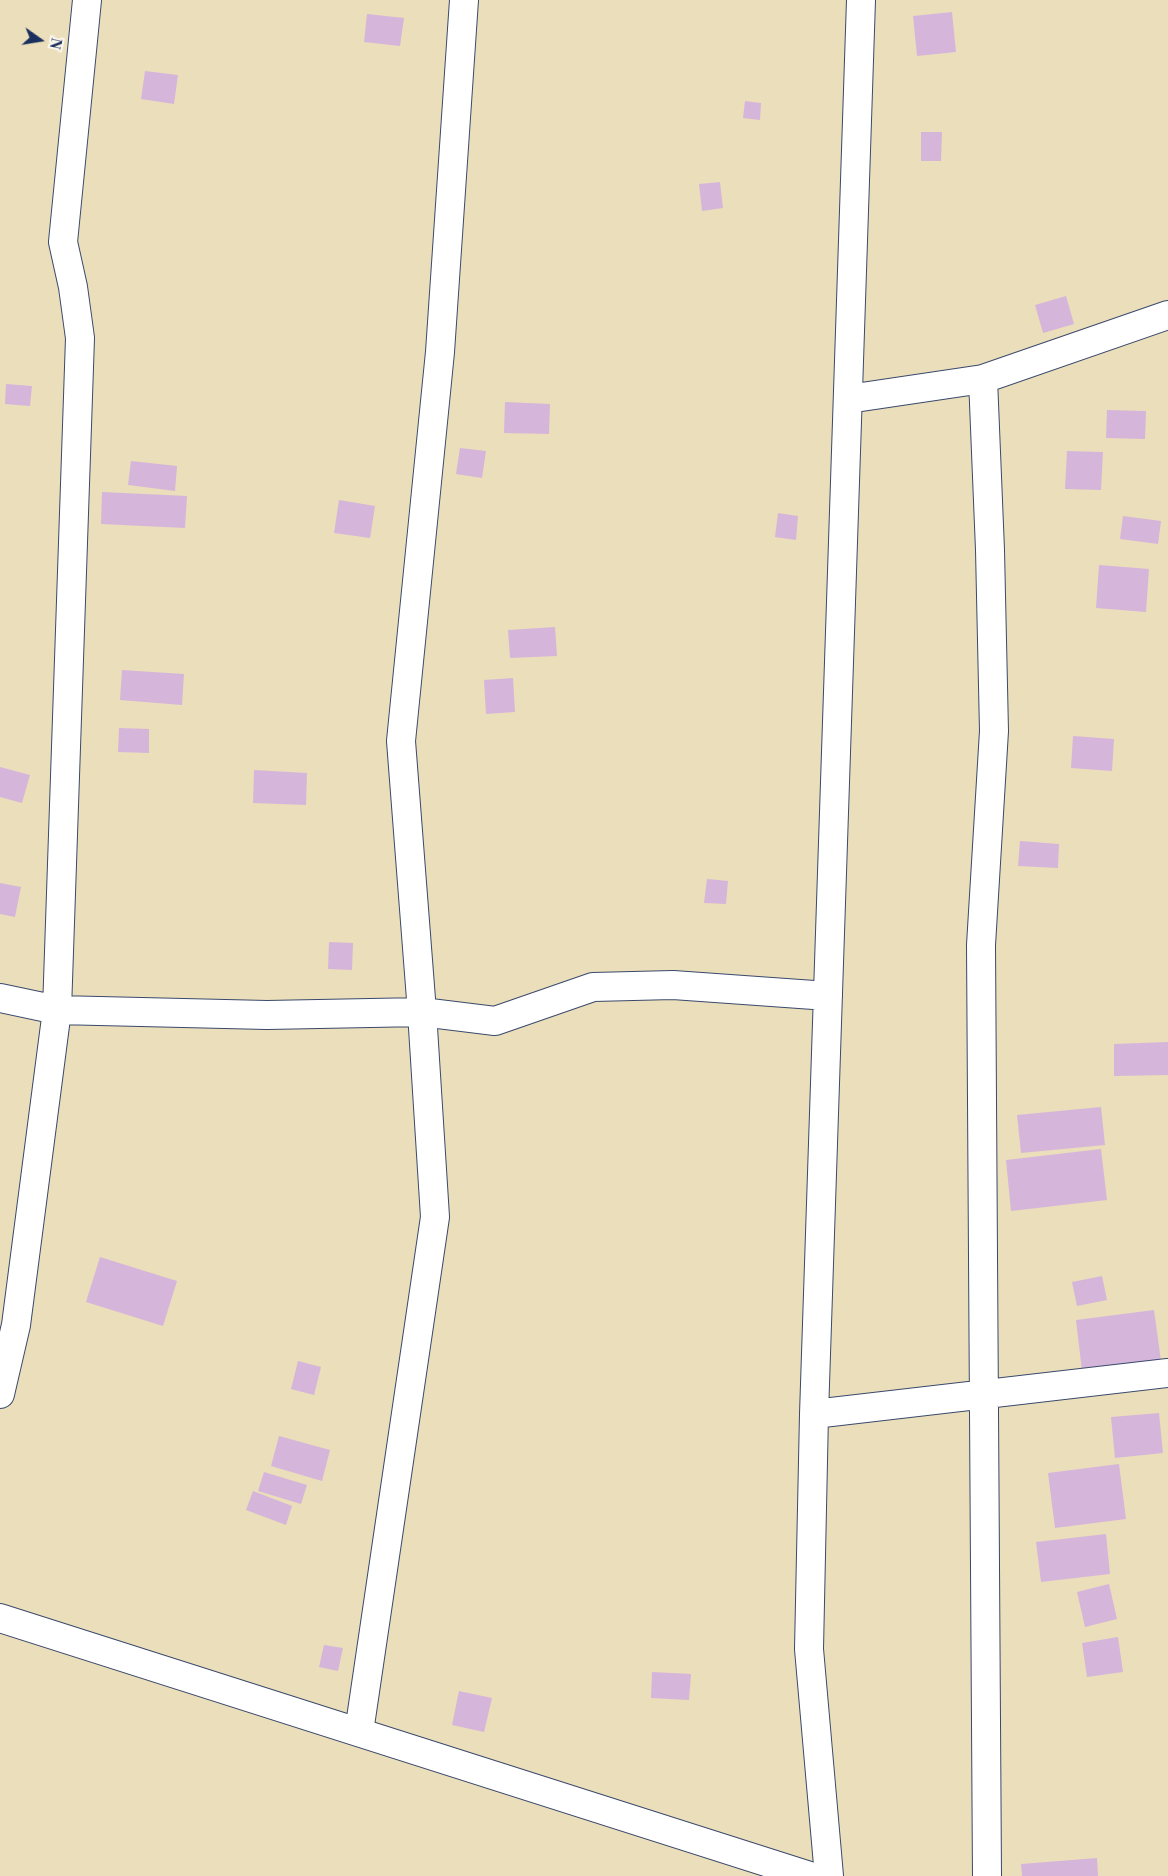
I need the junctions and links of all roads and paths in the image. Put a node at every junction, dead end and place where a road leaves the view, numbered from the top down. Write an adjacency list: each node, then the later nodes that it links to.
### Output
1 (87, 0): 9 (street)
2 (464, 0): 10 (street)
3 (861, 0): 6 (street)
4 (1168, 315): 5 (street)
5 (983, 379): 6 (street); 13 (street)
6 (848, 399): 7 (street)
7 (828, 996): 10 (street); 14 (street)
8 (0, 998): 9 (street)
9 (57, 1010): 10 (street); 12 (street)
10 (422, 1012): 16 (street)
11 (1168, 1373): 13 (street)
12 (0, 1394)
13 (984, 1395): 14 (street); 19 (street)
14 (814, 1414): 18 (street)
15 (0, 1618): 16 (street)
16 (359, 1732): 17 (street)
17 (810, 1876)
18 (829, 1876)
19 (987, 1876)

